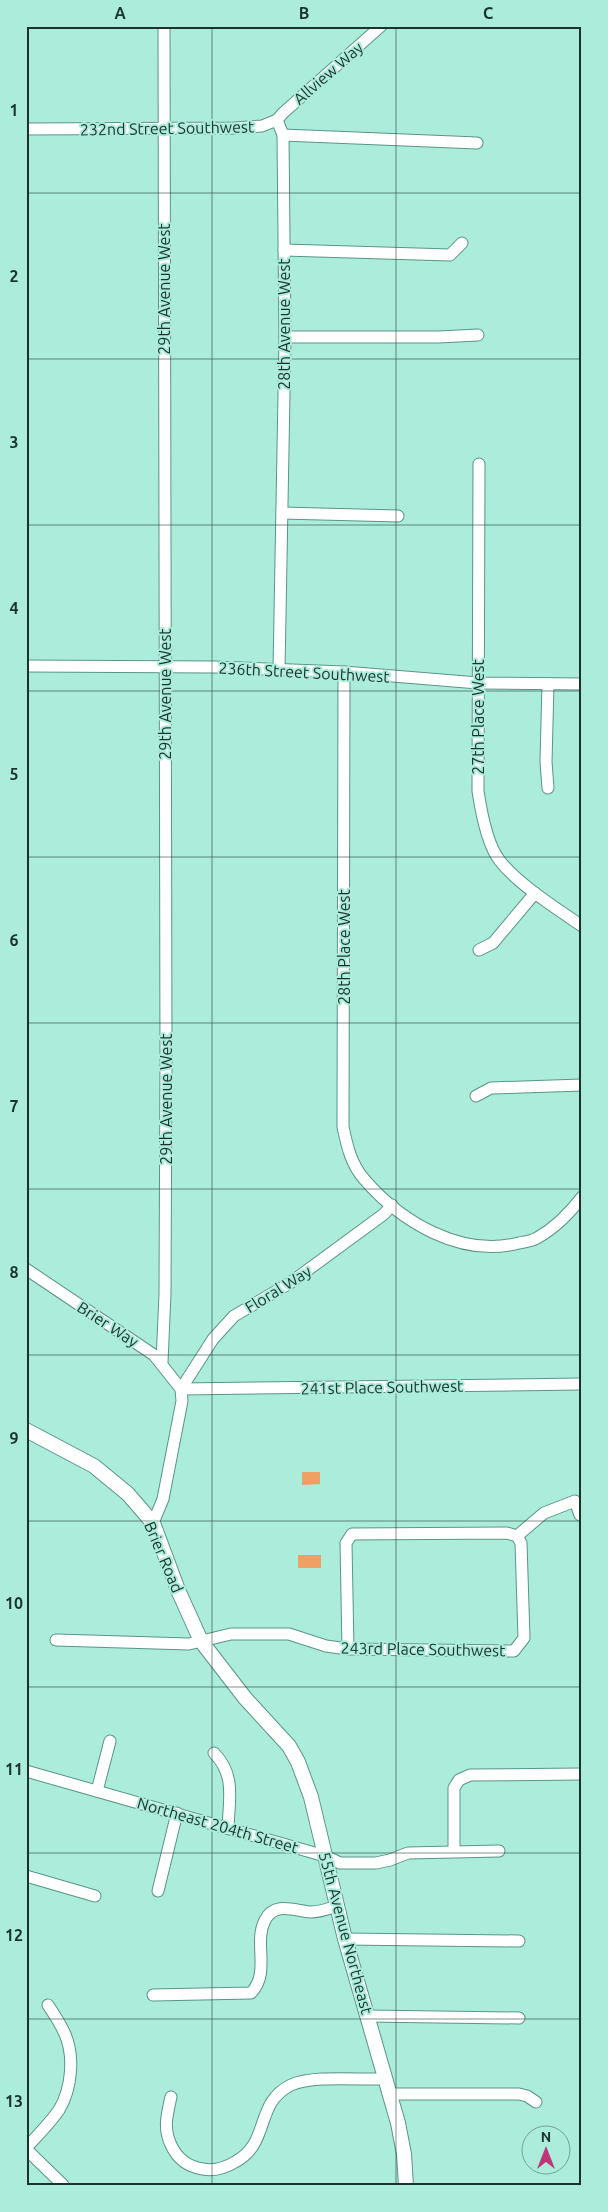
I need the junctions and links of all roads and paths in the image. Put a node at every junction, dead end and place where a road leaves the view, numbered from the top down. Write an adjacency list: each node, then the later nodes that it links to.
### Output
1 (164, 26): 4 (street, 29th Avenue West)
2 (381, 26): 3 (street, Allview Way)
3 (277, 120): 4 (street, 232nd Street Southwest); 6 (street, 232nd Street Southwest)
4 (163, 129): 5 (street, 232nd Street Southwest); 16 (street, 29th Avenue West)
5 (26, 130)
6 (283, 135): 7 (street); 9 (street, 28th Avenue West)
7 (477, 143)
8 (462, 243): 9 (street)
9 (284, 250): 11 (street, 28th Avenue West)
10 (478, 335): 11 (street)
11 (285, 337): 13 (street, 28th Avenue West)
12 (480, 464): 19 (street, 27th Place West)
13 (282, 513): 14 (street); 17 (street, 28th Avenue West)
14 (398, 516)
15 (26, 666): 16 (street, 236th Street Southwest)
16 (165, 666): 17 (street, 236th Street Southwest); 31 (street, 29th Avenue West)
17 (280, 670): 18 (street, 236th Street Southwest)
18 (344, 672): 19 (street, 236th Street Southwest); 29 (street, 28th Place West)
19 (478, 683): 20 (street, 236th Street Southwest); 23 (street, 27th Place West)
20 (548, 684): 21 (street, 236th Street Southwest); 22 (street)
21 (582, 684)
22 (548, 788)
23 (535, 893): 24 (street, 27th Place West); 25 (street)
24 (581, 924)
25 (479, 950)
26 (582, 1085): 27 (street)
27 (476, 1096)
28 (582, 1197): 29 (street)
29 (392, 1205): 33 (street, Floral Way)
30 (26, 1269): 31 (street, Brier Way)
31 (162, 1362): 33 (street, Brier Way)
32 (582, 1384): 33 (street, 241st Place Southwest)
33 (181, 1389): 36 (street)
34 (26, 1430): 36 (main road, Brier Road)
35 (580, 1514): 37 (street)
36 (153, 1523): 39 (main road, Brier Road)
37 (517, 1536): 40 (street); 40 (street, 243rd Place Southwest)
38 (56, 1640): 39 (street, 243rd Place Southwest)
39 (201, 1641): 40 (street, 243rd Place Southwest); 41 (main road, Brier Road)
40 (348, 1649)
41 (245, 1698): 51 (main road, 55th Avenue Northeast)
42 (110, 1741): 46 (street)
43 (214, 1753): 48 (street)
44 (26, 1771): 46 (street, Northeast 204th Street)
45 (582, 1774): 49 (street)
46 (97, 1790): 47 (street, Northeast 204th Street)
47 (177, 1813): 48 (street, Northeast 204th Street); 53 (street)
48 (228, 1828): 51 (street, Northeast 204th Street)
49 (454, 1851): 50 (street, Northeast 204th Street); 51 (street, Northeast 204th Street)
50 (499, 1851)
51 (325, 1856): 55 (main road, 55th Avenue Northeast)
52 (26, 1876): 54 (street)
53 (158, 1891)
54 (95, 1896)
55 (337, 1906): 56 (main road, 55th Avenue Northeast); 58 (street)
56 (345, 1939): 57 (street); 60 (main road, 55th Avenue Northeast)
57 (519, 1941)
58 (154, 1994)
59 (48, 2005): 66 (street)
60 (367, 2016): 61 (street); 62 (main road, 55th Avenue Northeast)
61 (518, 2018)
62 (385, 2080): 63 (main road, 55th Avenue Northeast); 64 (street)
63 (390, 2094): 65 (street); 68 (main road, 55th Avenue Northeast)
64 (171, 2097)
65 (536, 2102)
66 (26, 2148): 67 (street)
67 (62, 2185)
68 (406, 2186)

